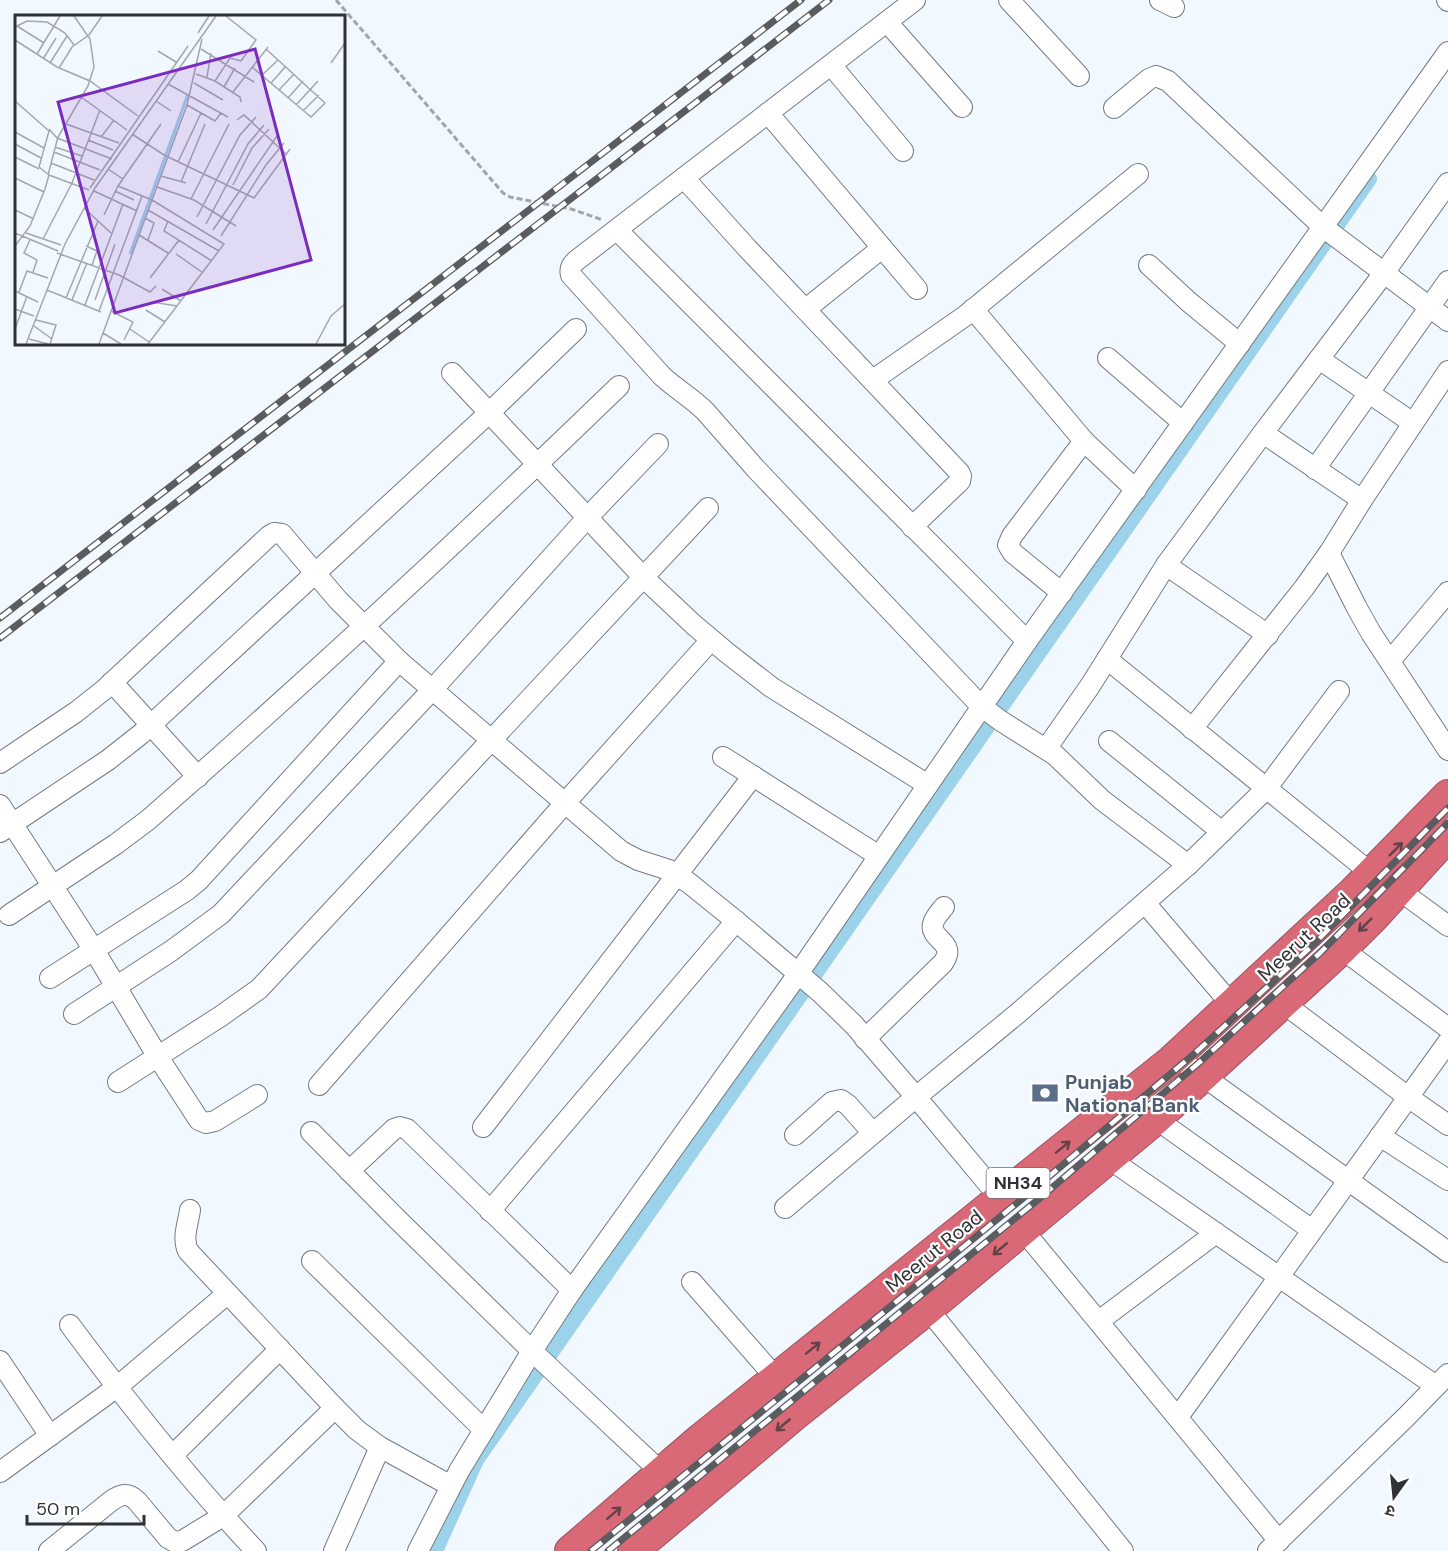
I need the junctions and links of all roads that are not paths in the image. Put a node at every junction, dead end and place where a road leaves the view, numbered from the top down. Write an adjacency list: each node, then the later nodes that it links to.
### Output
1 (915, 0): 3 (street)
2 (1009, 0): 6 (street)
3 (887, 22): 5 (street); 7 (street)
4 (1448, 52): 15 (street)
5 (831, 65): 9 (street); 10 (street)
6 (1079, 76)
7 (962, 107)
8 (1114, 108): 15 (street)
9 (768, 113): 12 (street); 16 (street)
10 (903, 152)
11 (1138, 174): 23 (street)
12 (684, 178): 14 (street); 22 (street)
13 (1448, 183): 18 (street)
14 (617, 230): 46 (street); 63 (street)
15 (1327, 230): 18 (street); 26 (street)
16 (882, 248): 20 (street); 22 (street)
17 (1149, 265): 26 (street)
18 (1384, 273): 21 (street); 28 (street)
19 (1448, 281): 21 (street)
20 (916, 290)
21 (1429, 307): 24 (street); 33 (street)
22 (806, 309): 31 (street)
23 (974, 309): 31 (street); 38 (street)
24 (1448, 321)
25 (576, 329): 34 (street)
26 (1240, 344): 35 (street)
27 (1108, 358): 35 (street)
28 (1319, 359): 33 (street); 37 (street)
29 (1448, 371): 36 (street)
30 (452, 373): 34 (street)
31 (873, 380): 46 (street)
32 (619, 386): 40 (street)
33 (1368, 392): 36 (street); 41 (street)
34 (489, 413): 40 (street); 49 (street)
35 (1183, 423): 42 (street)
36 (1413, 423): 43 (street)
37 (1263, 433): 41 (street); 48 (street)
38 (1084, 441): 42 (street); 52 (street)
39 (658, 444): 45 (street)
40 (538, 465): 45 (street); 53 (street)
41 (1316, 469): 43 (street)
42 (1136, 490): 52 (street)
43 (1362, 500): 47 (street)
44 (708, 508): 50 (street)
45 (587, 518): 50 (street); 61 (street)
46 (912, 527): 56 (street)
47 (1329, 553): 54 (street); 59 (street)
48 (1166, 565): 54 (street); 57 (street)
49 (315, 574): 53 (street); 60 (street); 64 (street)
50 (644, 578): 55 (street); 66 (street)
51 (1448, 592): 59 (street)
52 (1062, 593): 56 (street)
53 (364, 626): 58 (street); 73 (street)
54 (1268, 634): 65 (street)
55 (711, 640): 74 (street); 77 (street)
56 (1027, 641): 63 (street)
57 (1107, 659): 65 (street); 68 (street)
58 (399, 661): 61 (street); 94 (street)
59 (1390, 661): 69 (street)
60 (112, 682): 64 (street); 71 (street)
61 (433, 688): 66 (street); 97 (street)
62 (1339, 691): 75 (street)
63 (991, 714): 68 (street); 74 (street)
64 (151, 724): 73 (street); 79 (street)
65 (1192, 729): 75 (street)
66 (492, 739): 77 (street); 105 (street)
67 (1109, 741): 80 (street)
68 (1046, 749): 83 (street)
69 (1448, 750)
70 (723, 758): 72 (street)
71 (0, 763)
72 (753, 776): 82 (street); 85 (street)
73 (198, 777): 86 (street)
74 (928, 785): 82 (street)
75 (1266, 789): 80 (street); 84 (street)
76 (1448, 795): 84 (highway, Meerut Road / NH34, one-way to 76)
77 (565, 803): 85 (street); 108 (street)
78 (0, 805): 79 (street)
79 (6, 828): 86 (street)
80 (1222, 832): 83 (street)
81 (1448, 836): 87 (highway, Meerut Road / NH34)
82 (879, 855): 95 (street)
83 (1188, 865): 88 (street)
84 (1371, 873): 99 (highway, Meerut Road / NH34)
85 (677, 874): 91 (street); 114 (street)
86 (53, 886): 90 (street); 94 (street)
87 (1399, 890): 92 (street); 93 (highway, Meerut Road / NH34, one-way to 93)
88 (1145, 903): 99 (street); 110 (street)
89 (944, 907): 102 (street)
90 (9, 915)
91 (736, 921): 95 (street); 126 (street)
92 (1448, 926)
93 (1342, 949): 98 (highway, Meerut Road / NH34); 101 (street)
94 (94, 950): 96 (street); 97 (street)
95 (801, 977): 102 (street); 134 (street)
96 (50, 978)
97 (116, 987): 100 (street); 105 (street)
98 (1283, 1003): 106 (highway, Meerut Road / NH34); 111 (street)
99 (1231, 1004): 104 (highway, Meerut Road / NH34)
100 (74, 1014)
101 (1448, 1029)
102 (865, 1039): 110 (street)
103 (1448, 1042): 111 (street)
104 (1175, 1056): 106 (street); 123 (highway, Meerut Road / NH34, one-way to 104)
105 (158, 1057): 107 (street); 109 (street)
106 (1204, 1076): 112 (highway, Meerut Road / NH34); 121 (street)
107 (118, 1082)
108 (319, 1085)
109 (257, 1095)
110 (916, 1097): 116 (street); 123 (street)
111 (1408, 1097): 113 (street); 118 (street)
112 (1156, 1119): 119 (highway, Meerut Road / NH34); 128 (street)
113 (1448, 1125)
114 (483, 1127)
115 (311, 1132): 120 (street)
116 (873, 1133): 117 (street); 124 (street)
117 (795, 1135)
118 (1380, 1136): 121 (street); 122 (street)
119 (1108, 1158): 127 (highway, Meerut Road / NH34); 129 (street)
120 (349, 1171): 126 (street); 140 (street)
121 (1348, 1180): 128 (street); 130 (street)
122 (1448, 1180)
123 (1000, 1198): 142 (highway, Meerut Road / NH34, one-way to 123)
124 (784, 1208)
125 (190, 1210): 135 (street)
126 (490, 1211): 134 (street)
127 (1023, 1230): 136 (highway, Meerut Road / NH34, one-way to 136); 137 (street)
128 (1312, 1230): 132 (street)
129 (1216, 1233): 132 (street); 137 (street)
130 (1448, 1252)
131 (312, 1261): 147 (street)
132 (1279, 1277): 143 (street); 146 (street)
133 (692, 1282): 142 (street)
134 (572, 1290): 140 (street)
135 (227, 1294): 139 (street); 144 (street)
136 (928, 1309): 161 (highway, Meerut Road / NH34, one-way to 161); 162 (street)
137 (1099, 1321): 146 (street)
138 (70, 1325): 144 (street)
139 (280, 1349): 145 (street); 150 (street)
140 (534, 1354): 147 (street); 152 (street)
141 (0, 1361): 148 (street)
142 (776, 1378): 152 (highway, Meerut Road / NH34)
143 (1442, 1380): 155 (street)
144 (117, 1387): 148 (street); 150 (street)
145 (335, 1408): 149 (street); 154 (street)
146 (1178, 1418): 155 (street)
147 (484, 1430): 153 (street)
148 (50, 1436): 151 (street)
149 (380, 1447): 153 (street); 158 (street)
150 (173, 1455): 154 (street)
151 (0, 1472)
152 (661, 1472): 160 (highway, Meerut Road / NH34, one-way to 152)
153 (451, 1486): 159 (street)
154 (223, 1516): 156 (street); 157 (street)
155 (1274, 1546)
156 (48, 1551)
157 (256, 1551)
158 (334, 1551)
159 (418, 1551)
160 (570, 1551)
161 (633, 1551)
162 (1123, 1551)

